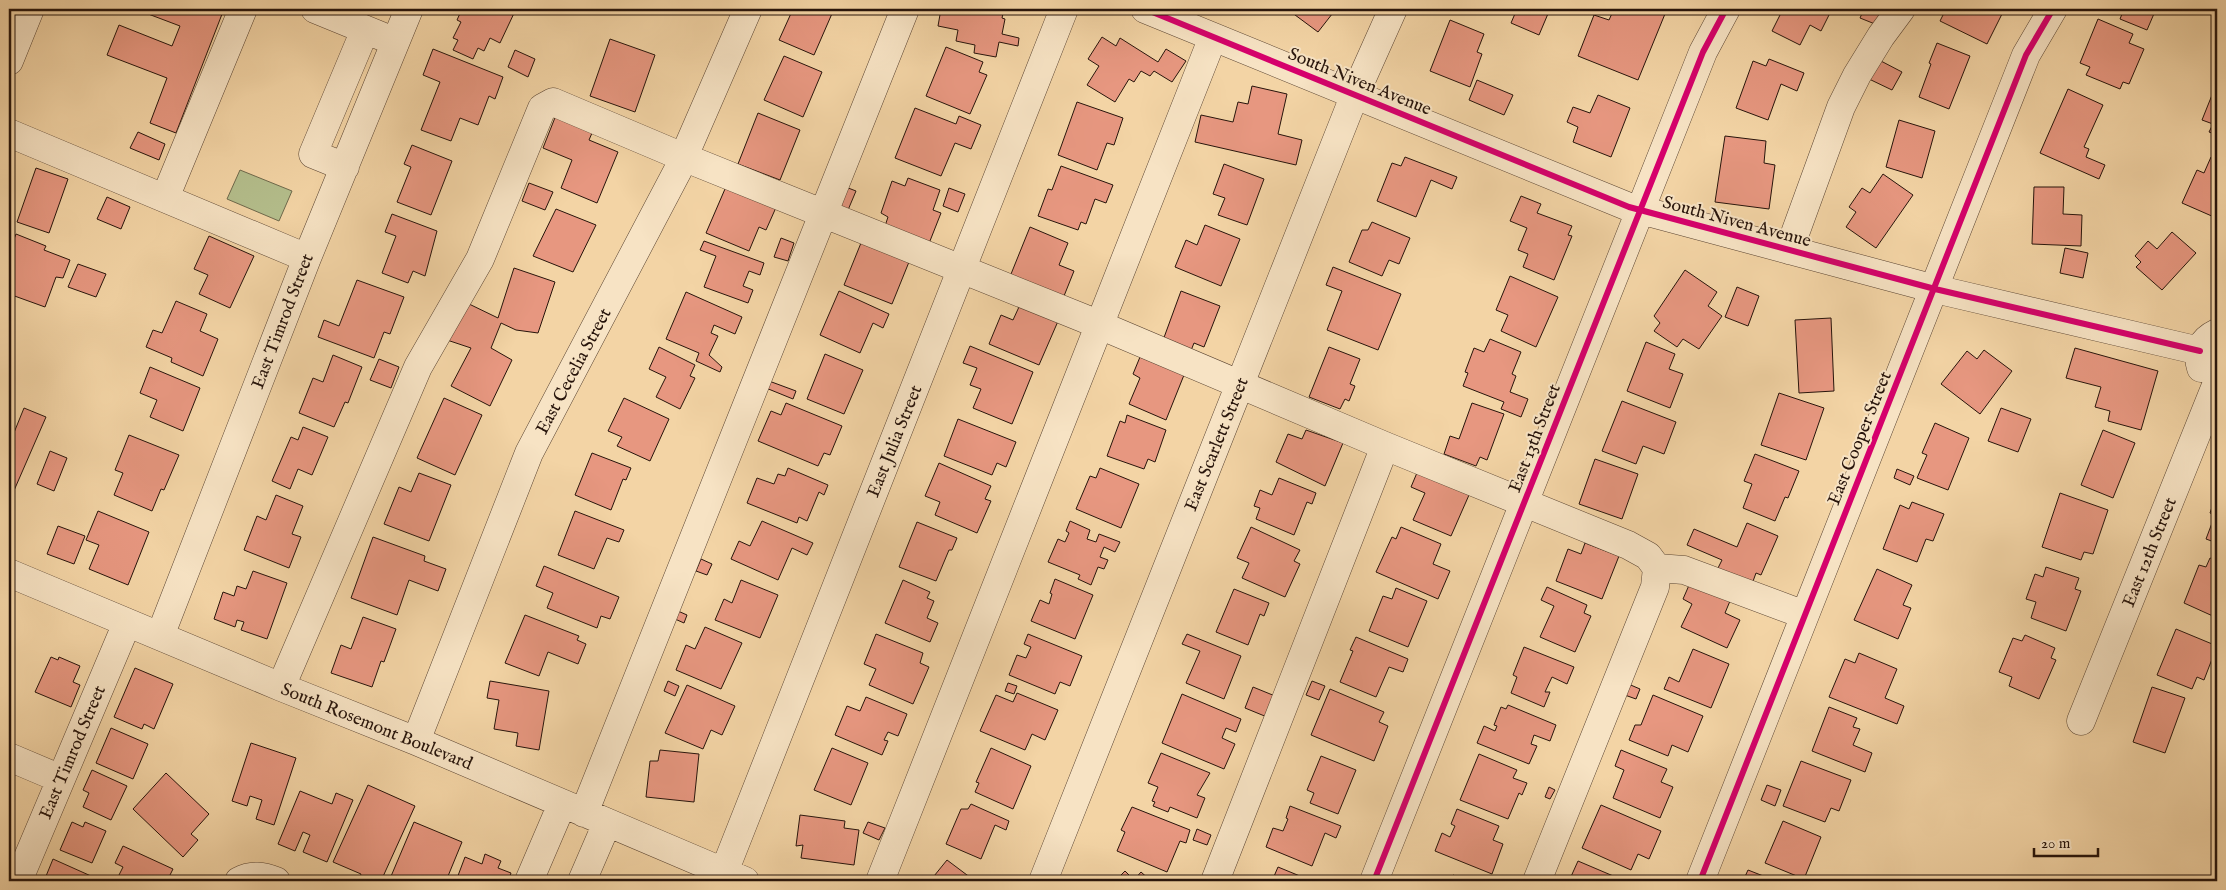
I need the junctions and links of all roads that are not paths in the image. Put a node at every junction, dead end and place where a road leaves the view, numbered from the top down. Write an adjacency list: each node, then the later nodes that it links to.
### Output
1 (30, 9): 16 (street)
2 (243, 9): 23 (street)
3 (315, 9): 13 (street)
4 (409, 9): 15 (street, East Timrod Street)
5 (748, 9): 21 (street, East Cecelia Street)
6 (905, 9): 25 (street)
7 (1064, 9): 28 (street, East Julia Street)
8 (1145, 9): 14 (street, South Niven Avenue)
9 (1393, 9): 17 (street, East Scarlett Street)
10 (1726, 9): 24 (street, East 13th Street)
11 (1901, 9): 26 (street)
12 (2053, 9): 29 (street, East Cooper Street)
13 (365, 30): 15 (street); 18 (street)
14 (1213, 37): 17 (street, South Niven Avenue); 30 (street)
15 (396, 41): 19 (street, East Timrod Street)
16 (9, 62)
17 (1355, 94): 24 (street, South Niven Avenue); 33 (street, East Scarlett Street)
18 (336, 98): 19 (street); 22 (street)
19 (368, 112): 22 (street, East Timrod Street)
20 (9, 133): 23 (street)
21 (683, 157): 25 (street); 41 (street); 43 (street, East Cecelia Street)
22 (345, 167): 27 (street, East Timrod Street)
23 (165, 198): 27 (street)
24 (1640, 210): 26 (street, South Niven Avenue); 35 (street, East 13th Street)
25 (823, 214): 28 (street); 46 (street)
26 (1789, 250): 29 (street, South Niven Avenue)
27 (307, 258): 40 (street, East Timrod Street)
28 (962, 269): 30 (street); 48 (street, East Julia Street)
29 (1934, 289): 31 (street, South Niven Avenue); 38 (street, East Cooper Street)
30 (1101, 325): 33 (street); 53 (street)
31 (2209, 342): 32 (street)
32 (2217, 383): 42 (street, East 12th Street)
33 (1240, 384): 34 (street); 54 (street, East Scarlett Street)
34 (1385, 446): 35 (street); 55 (street)
35 (1525, 503): 36 (street); 56 (street, East 13th Street)
36 (1657, 568): 38 (street); 57 (street)
37 (9, 573): 39 (street, South Rosemont Boulevard)
38 (1805, 614): 58 (street, East Cooper Street)
39 (128, 623): 40 (street, South Rosemont Boulevard); 45 (street, East Timrod Street)
40 (160, 636): 41 (street, South Rosemont Boulevard)
41 (281, 687): 43 (street, South Rosemont Boulevard)
42 (2081, 721)
43 (416, 741): 46 (street, South Rosemont Boulevard)
44 (9, 757): 45 (street)
45 (61, 779): 49 (street, East Timrod Street)
46 (584, 814): 48 (street, South Rosemont Boulevard); 51 (street); 52 (street)
47 (242, 873): 50 (street)
48 (735, 877)
49 (18, 881)
50 (276, 881)
51 (529, 881)
52 (582, 881)
53 (880, 881)
54 (1043, 881)
55 (1215, 881)
56 (1374, 881)
57 (1537, 881)
58 (1700, 881)

